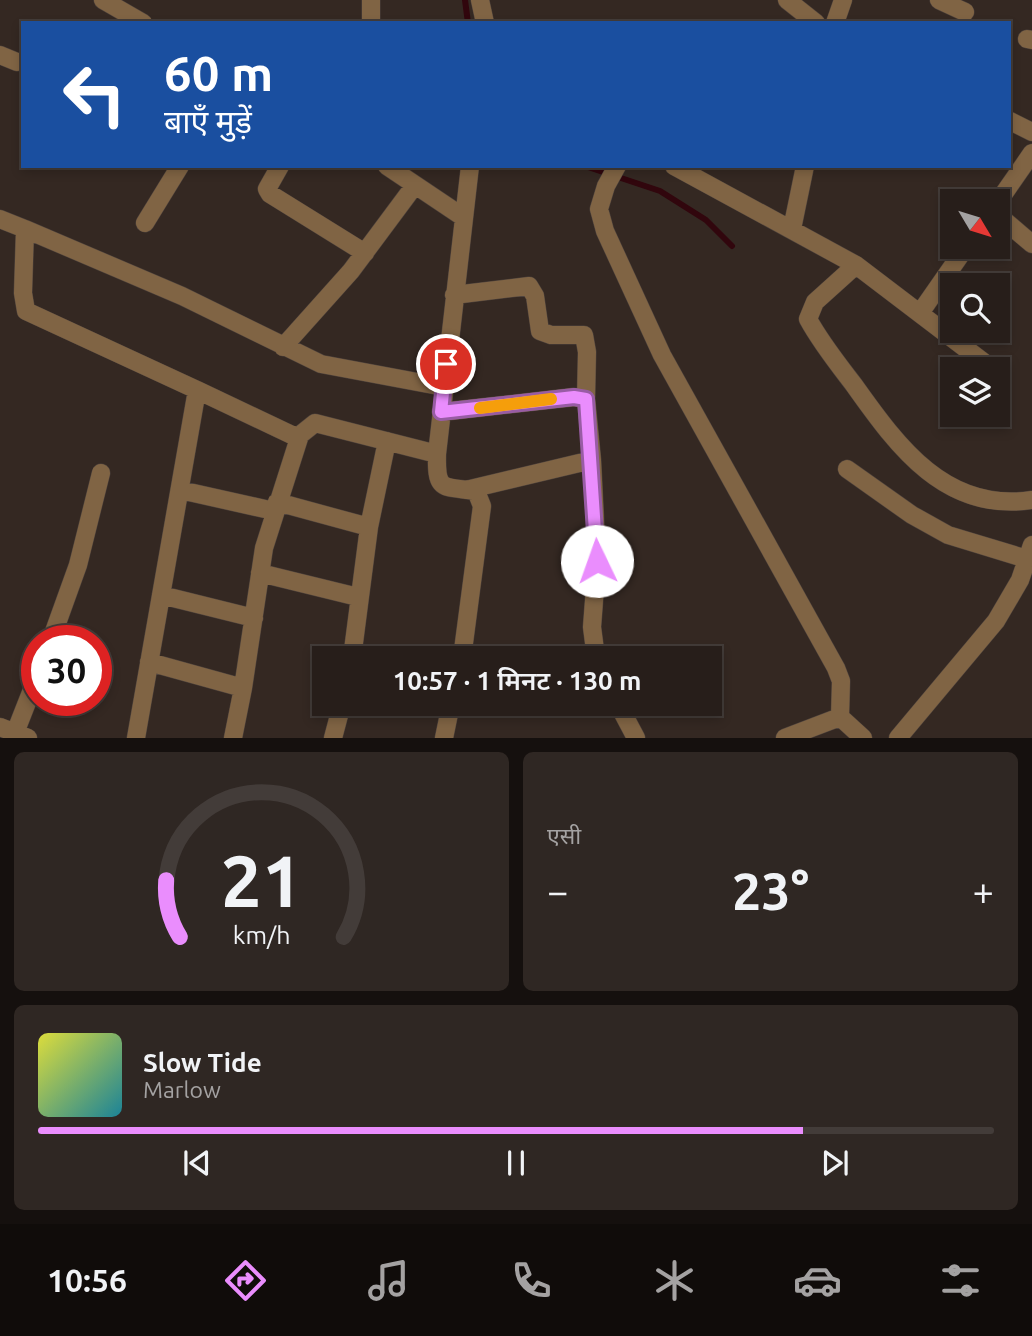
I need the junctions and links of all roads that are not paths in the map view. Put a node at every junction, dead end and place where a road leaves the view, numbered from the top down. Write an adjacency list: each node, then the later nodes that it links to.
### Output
1 (371, 0): 9 (street)
2 (480, 0): 10 (street)
3 (787, 0): 11 (street)
4 (843, 0): 12 (street)
5 (939, 0): 7 (street)
6 (113, 2): 8 (street)
7 (965, 12)
8 (140, 21)
9 (371, 21)
10 (485, 21)
11 (813, 21)
12 (836, 21)
13 (0, 55): 14 (street)
14 (17, 62)
15 (1011, 122): 16 (street)
16 (1032, 132)
17 (1032, 153): 26 (street)
18 (179, 168): 29 (street)
19 (279, 168): 34 (street)
20 (390, 168): 25 (street)
21 (470, 168): 27 (street)
22 (616, 168): 71 (street)
23 (678, 168): 32 (street)
24 (805, 168): 32 (street)
25 (415, 185): 27 (street); 34 (street)
26 (1007, 189)
27 (463, 217): 37 (street)
28 (0, 219): 31 (street)
29 (145, 223)
30 (1010, 225): 33 (street)
31 (24, 229): 39 (street); 42 (street)
32 (793, 229): 36 (street)
33 (1032, 244)
34 (365, 254): 39 (street)
35 (958, 259): 38 (street)
36 (856, 265): 38 (street); 53 (street)
37 (454, 295): 41 (street); 43 (street)
38 (920, 313): 40 (street)
39 (283, 347): 41 (street)
40 (977, 357)
41 (444, 387): 44 (street)
42 (197, 390): 45 (street); 51 (street)
43 (586, 399): 44 (street); 48 (street)
44 (441, 412): 47 (street)
45 (300, 435): 46 (street); 54 (street)
46 (387, 441): 47 (street); 55 (street)
47 (436, 454): 52 (street)
48 (592, 460): 52 (street); 64 (street)
49 (848, 468): 56 (street)
50 (101, 473): 61 (street)
51 (180, 490): 54 (street); 58 (street)
52 (466, 490): 63 (street)
53 (1032, 500)
54 (276, 507): 55 (street); 57 (street)
55 (369, 527): 59 (street)
56 (1029, 552): 80 (street)
57 (260, 573): 59 (street); 60 (street)
58 (162, 595): 60 (street); 65 (street)
59 (358, 597): 62 (street)
60 (254, 618): 66 (street)
61 (56, 625)
62 (353, 646)
63 (464, 646)
64 (594, 646)
65 (149, 662): 66 (street); 73 (street)
66 (243, 688): 74 (street)
67 (21, 715): 72 (street)
68 (339, 716): 75 (street)
69 (448, 716): 76 (street)
70 (625, 716): 77 (street)
71 (839, 717): 78 (street); 79 (street)
72 (14, 732)
73 (136, 737)
74 (233, 737)
75 (333, 737)
76 (444, 737)
77 (636, 737)
78 (785, 737)
79 (863, 737)
80 (898, 737)

